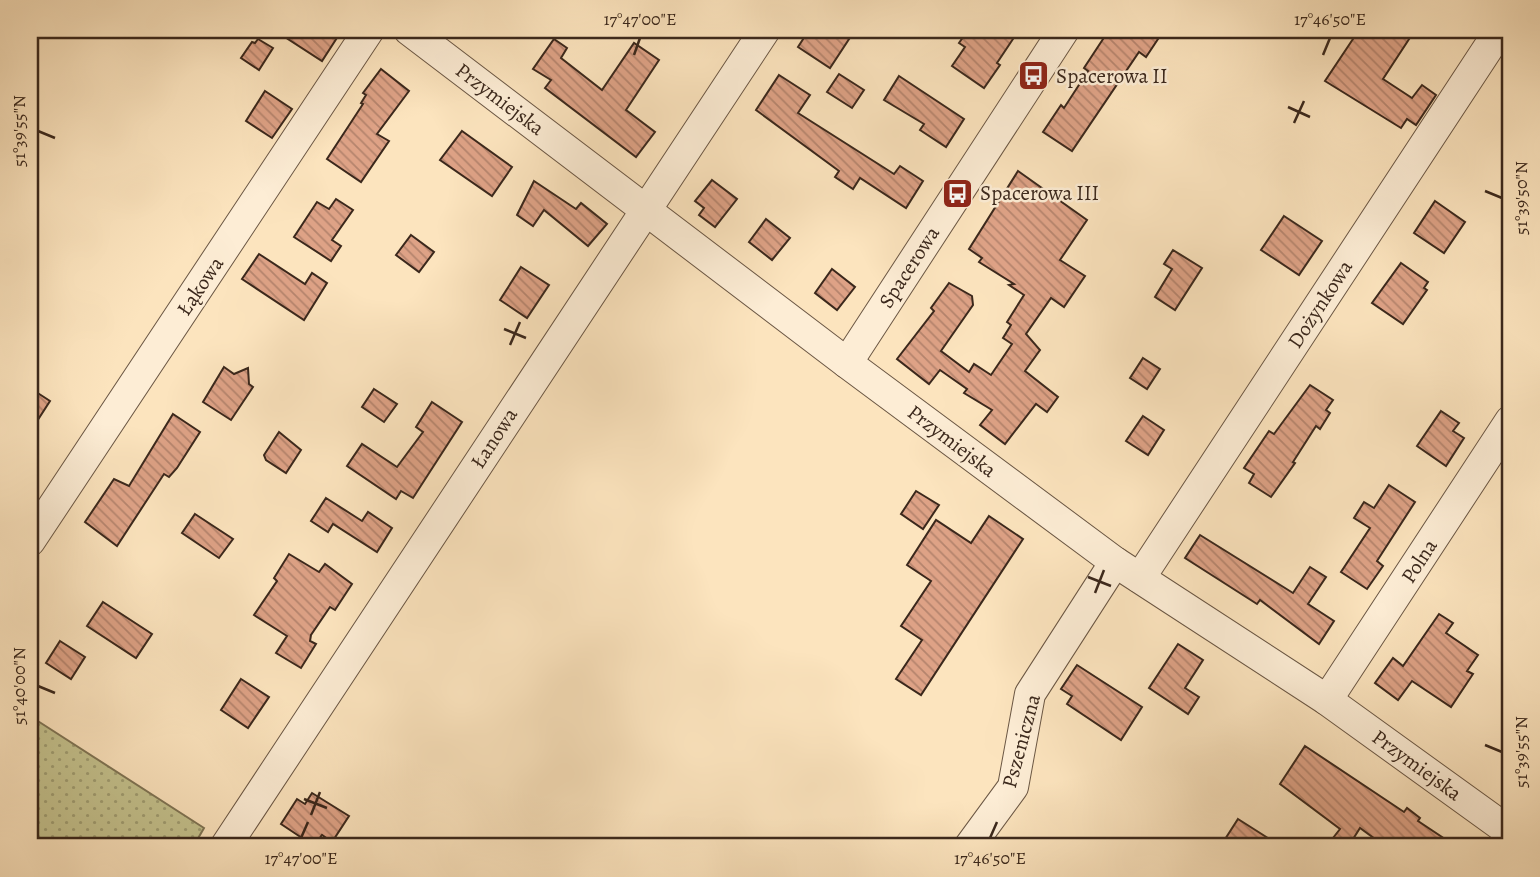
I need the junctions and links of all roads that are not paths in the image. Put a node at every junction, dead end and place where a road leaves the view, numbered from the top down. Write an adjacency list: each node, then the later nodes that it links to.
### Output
1 (369, 30): 9 (street, Łąkowa)
2 (409, 30): 6 (street, Przymiejska)
3 (765, 30): 6 (street, Łanowa)
4 (1064, 30): 7 (street, Spacerowa)
5 (1500, 30): 11 (street, Dożynkowa)
6 (645, 209): 7 (street, Przymiejska); 14 (street, Łanowa)
7 (846, 363): 10 (street, Przymiejska)
8 (1510, 421): 12 (street, Polna)
9 (30, 541)
10 (1115, 562): 11 (street, Przymiejska); 15 (street, Pszeniczna)
11 (1140, 578): 12 (street, Przymiejska)
12 (1327, 700): 13 (street, Przymiejska)
13 (1510, 832)
14 (225, 847)
15 (969, 847)

